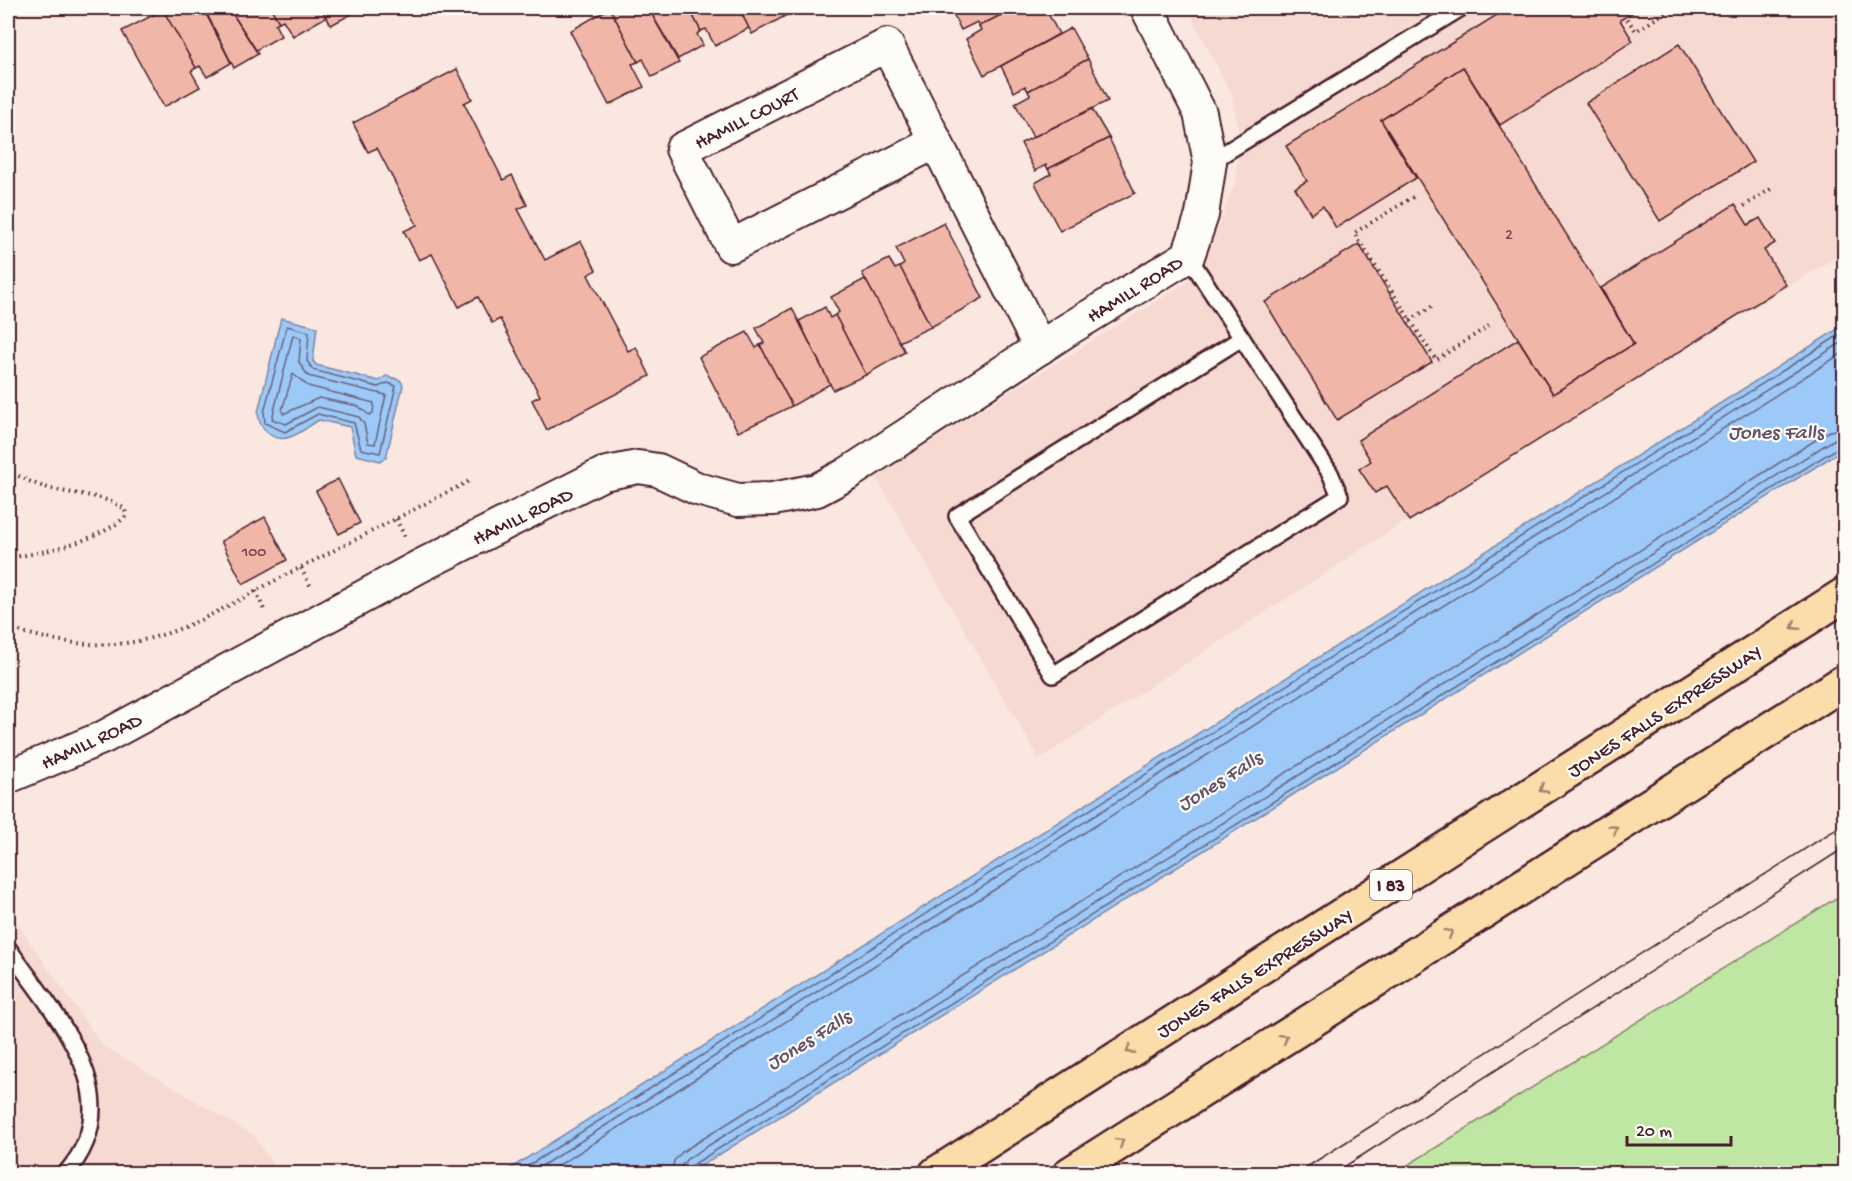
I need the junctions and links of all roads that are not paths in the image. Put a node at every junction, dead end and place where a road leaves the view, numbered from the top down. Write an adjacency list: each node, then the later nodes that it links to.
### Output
1 (1147, 8): 4 (street, HAMILL ROAD)
2 (1461, 8): 4 (lane)
3 (936, 142): 3 (street, HAMILL COURT); 7 (street)
4 (1210, 162): 5 (street, HAMILL ROAD)
5 (1188, 256): 6 (lane); 7 (street, HAMILL ROAD)
6 (1242, 338): 6 (lane)
7 (1040, 348): 10 (street, HAMILL ROAD)
8 (1845, 595): 13 (highway, JONES FALLS EXPRESSWAY / I 83, one-way to 13)
9 (1845, 682): 14 (highway, one-way to 9)
10 (8, 777)
11 (8, 948): 12 (lane)
12 (65, 1173)
13 (936, 1173)
14 (1070, 1173)

